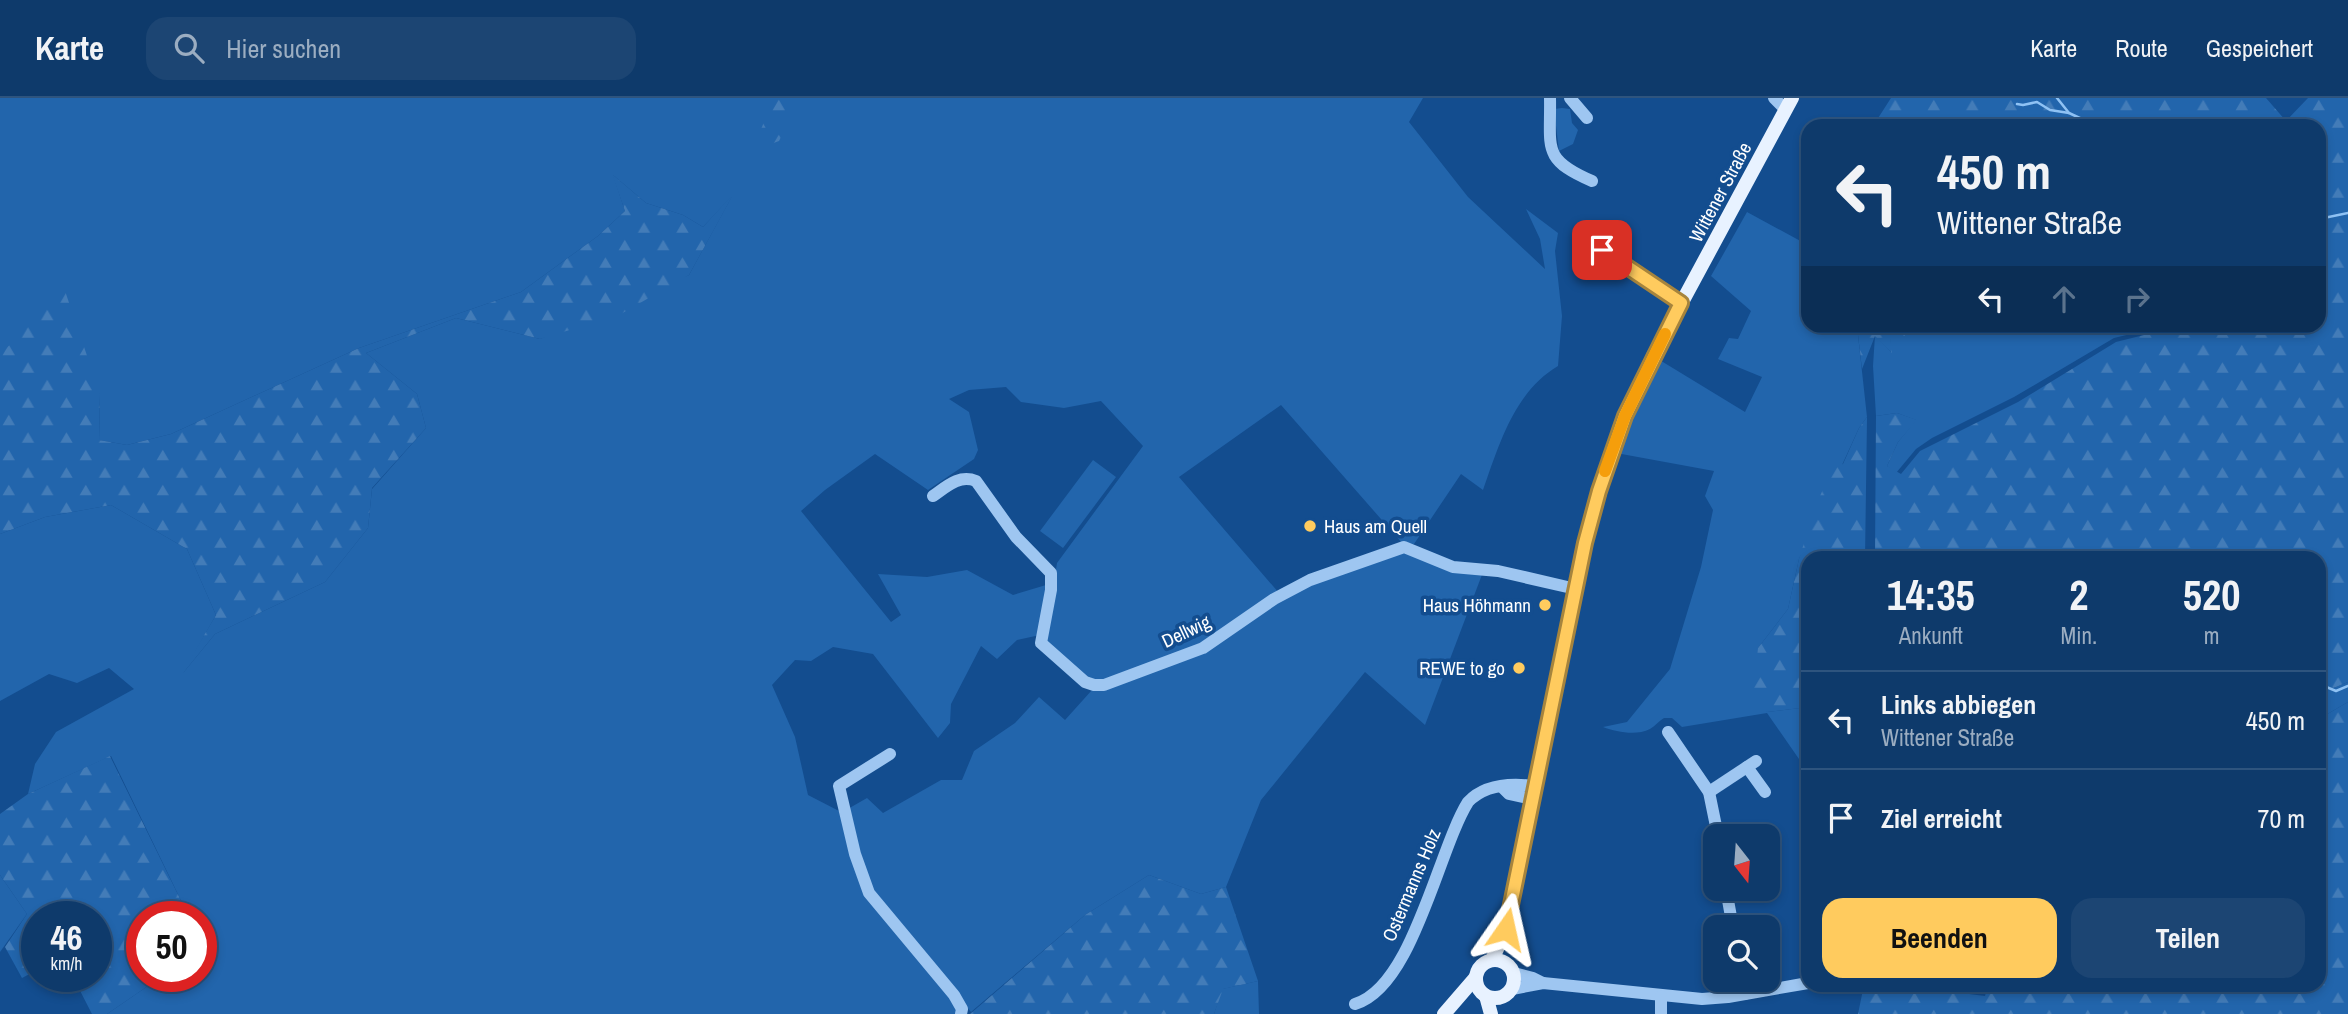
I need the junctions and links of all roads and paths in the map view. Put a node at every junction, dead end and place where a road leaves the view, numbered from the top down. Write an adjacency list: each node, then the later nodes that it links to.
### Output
1 (1550, 98): 6 (street)
2 (1570, 98): 5 (street)
3 (1774, 98): 4 (street)
4 (1789, 104): 8 (main road, Wittener Straße)
5 (1587, 118)
6 (1592, 181)
7 (1602, 250): 8 (street)
8 (1681, 303): 10 (main road, Wittener Straße)
9 (933, 496): 10 (street, Dellwig)
10 (1576, 589): 13 (main road, Wittener Straße)
11 (1668, 732): 14 (street)
12 (890, 754): 27 (street)
13 (1533, 792): 17 (main road, Wittener Straße); 25 (street, Ostermanns Holz)
14 (1709, 792): 15 (street); 16 (street)
15 (1765, 792)
16 (1716, 824)
17 (1504, 965): 18 (main road); 19 (street); 21 (main road)
18 (1476, 977): 23 (main road); 26 (main road)
19 (1543, 983): 21 (street); 24 (street)
20 (1801, 984): 22 (street)
21 (1508, 992): 23 (main road); 29 (main road)
22 (1745, 994): 24 (street)
23 (1484, 995): 26 (main road); 28 (main road)
24 (1661, 996): 30 (street)
25 (1355, 1004)
26 (1447, 1011)
27 (961, 1014)
28 (1491, 1014)
29 (1501, 1014)
30 (1661, 1014)

